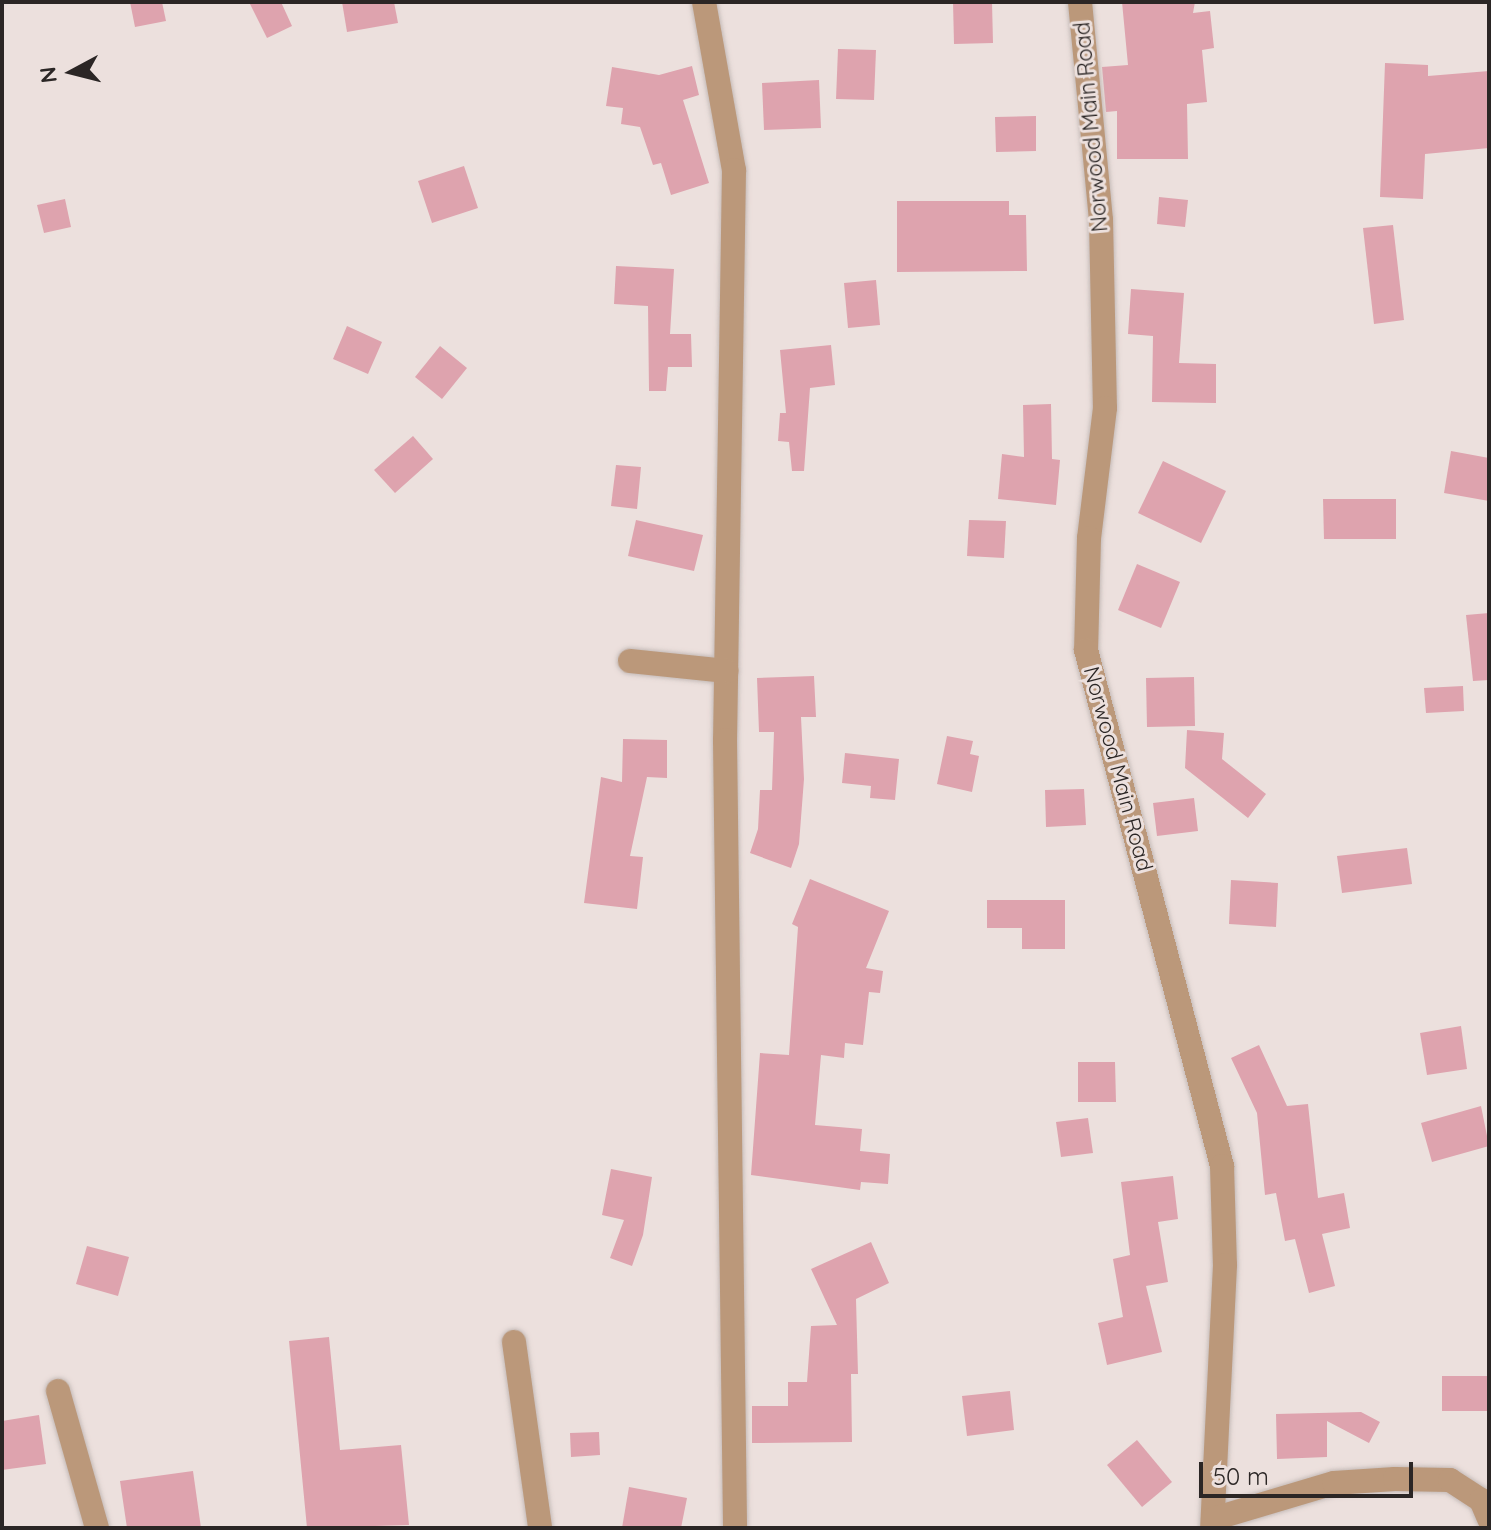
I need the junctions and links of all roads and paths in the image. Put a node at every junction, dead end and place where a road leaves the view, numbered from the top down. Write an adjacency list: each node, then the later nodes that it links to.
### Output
1 (704, 2): 4 (street)
2 (1080, 2): 8 (street, Norwood Main Road)
3 (630, 661): 4 (street)
4 (726, 671): 11 (street)
5 (514, 1342): 10 (street)
6 (58, 1391): 9 (street)
7 (1489, 1519): 8 (street)
8 (1212, 1524)
9 (97, 1528)
10 (540, 1528)
11 (735, 1528)

